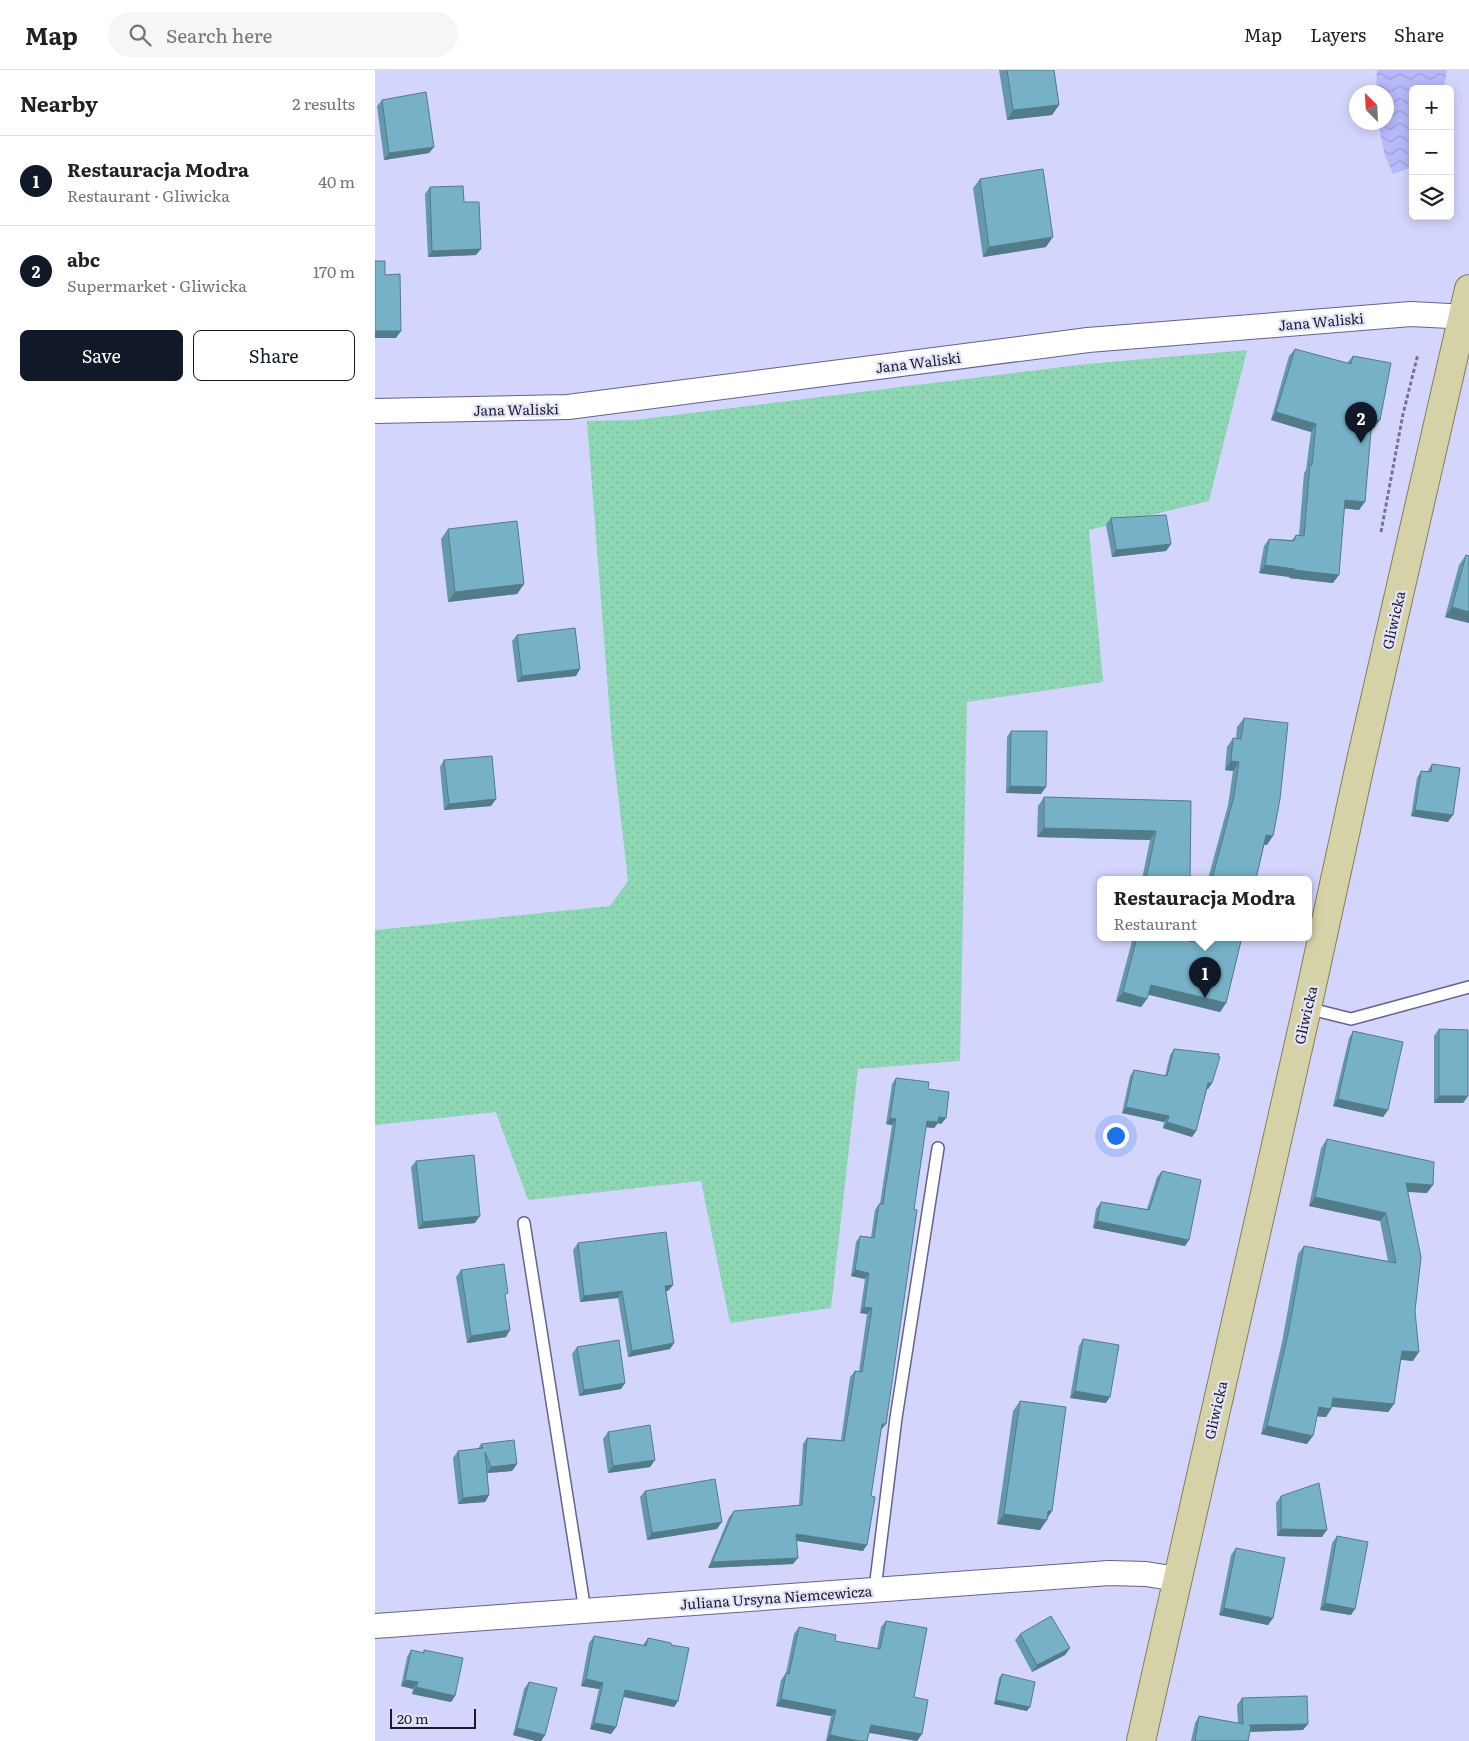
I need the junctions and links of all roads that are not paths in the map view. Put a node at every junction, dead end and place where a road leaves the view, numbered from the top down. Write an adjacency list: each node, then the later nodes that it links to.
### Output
1 (1469, 289): 2 (main road, Gliwicka)
2 (1466, 317): 3 (street, Jana Waliski); 5 (main road, Gliwicka)
3 (375, 412)
4 (1469, 987): 5 (lane)
5 (1307, 1008): 8 (main road, Gliwicka)
6 (938, 1148): 9 (lane)
7 (524, 1223): 10 (lane)
8 (1177, 1578): 9 (street, Juliana Ursyna Niemcewicza); 12 (main road, Gliwicka)
9 (875, 1589): 10 (street, Juliana Ursyna Niemcewicza)
10 (585, 1612): 11 (street, Juliana Ursyna Niemcewicza)
11 (375, 1626)
12 (1141, 1741)

